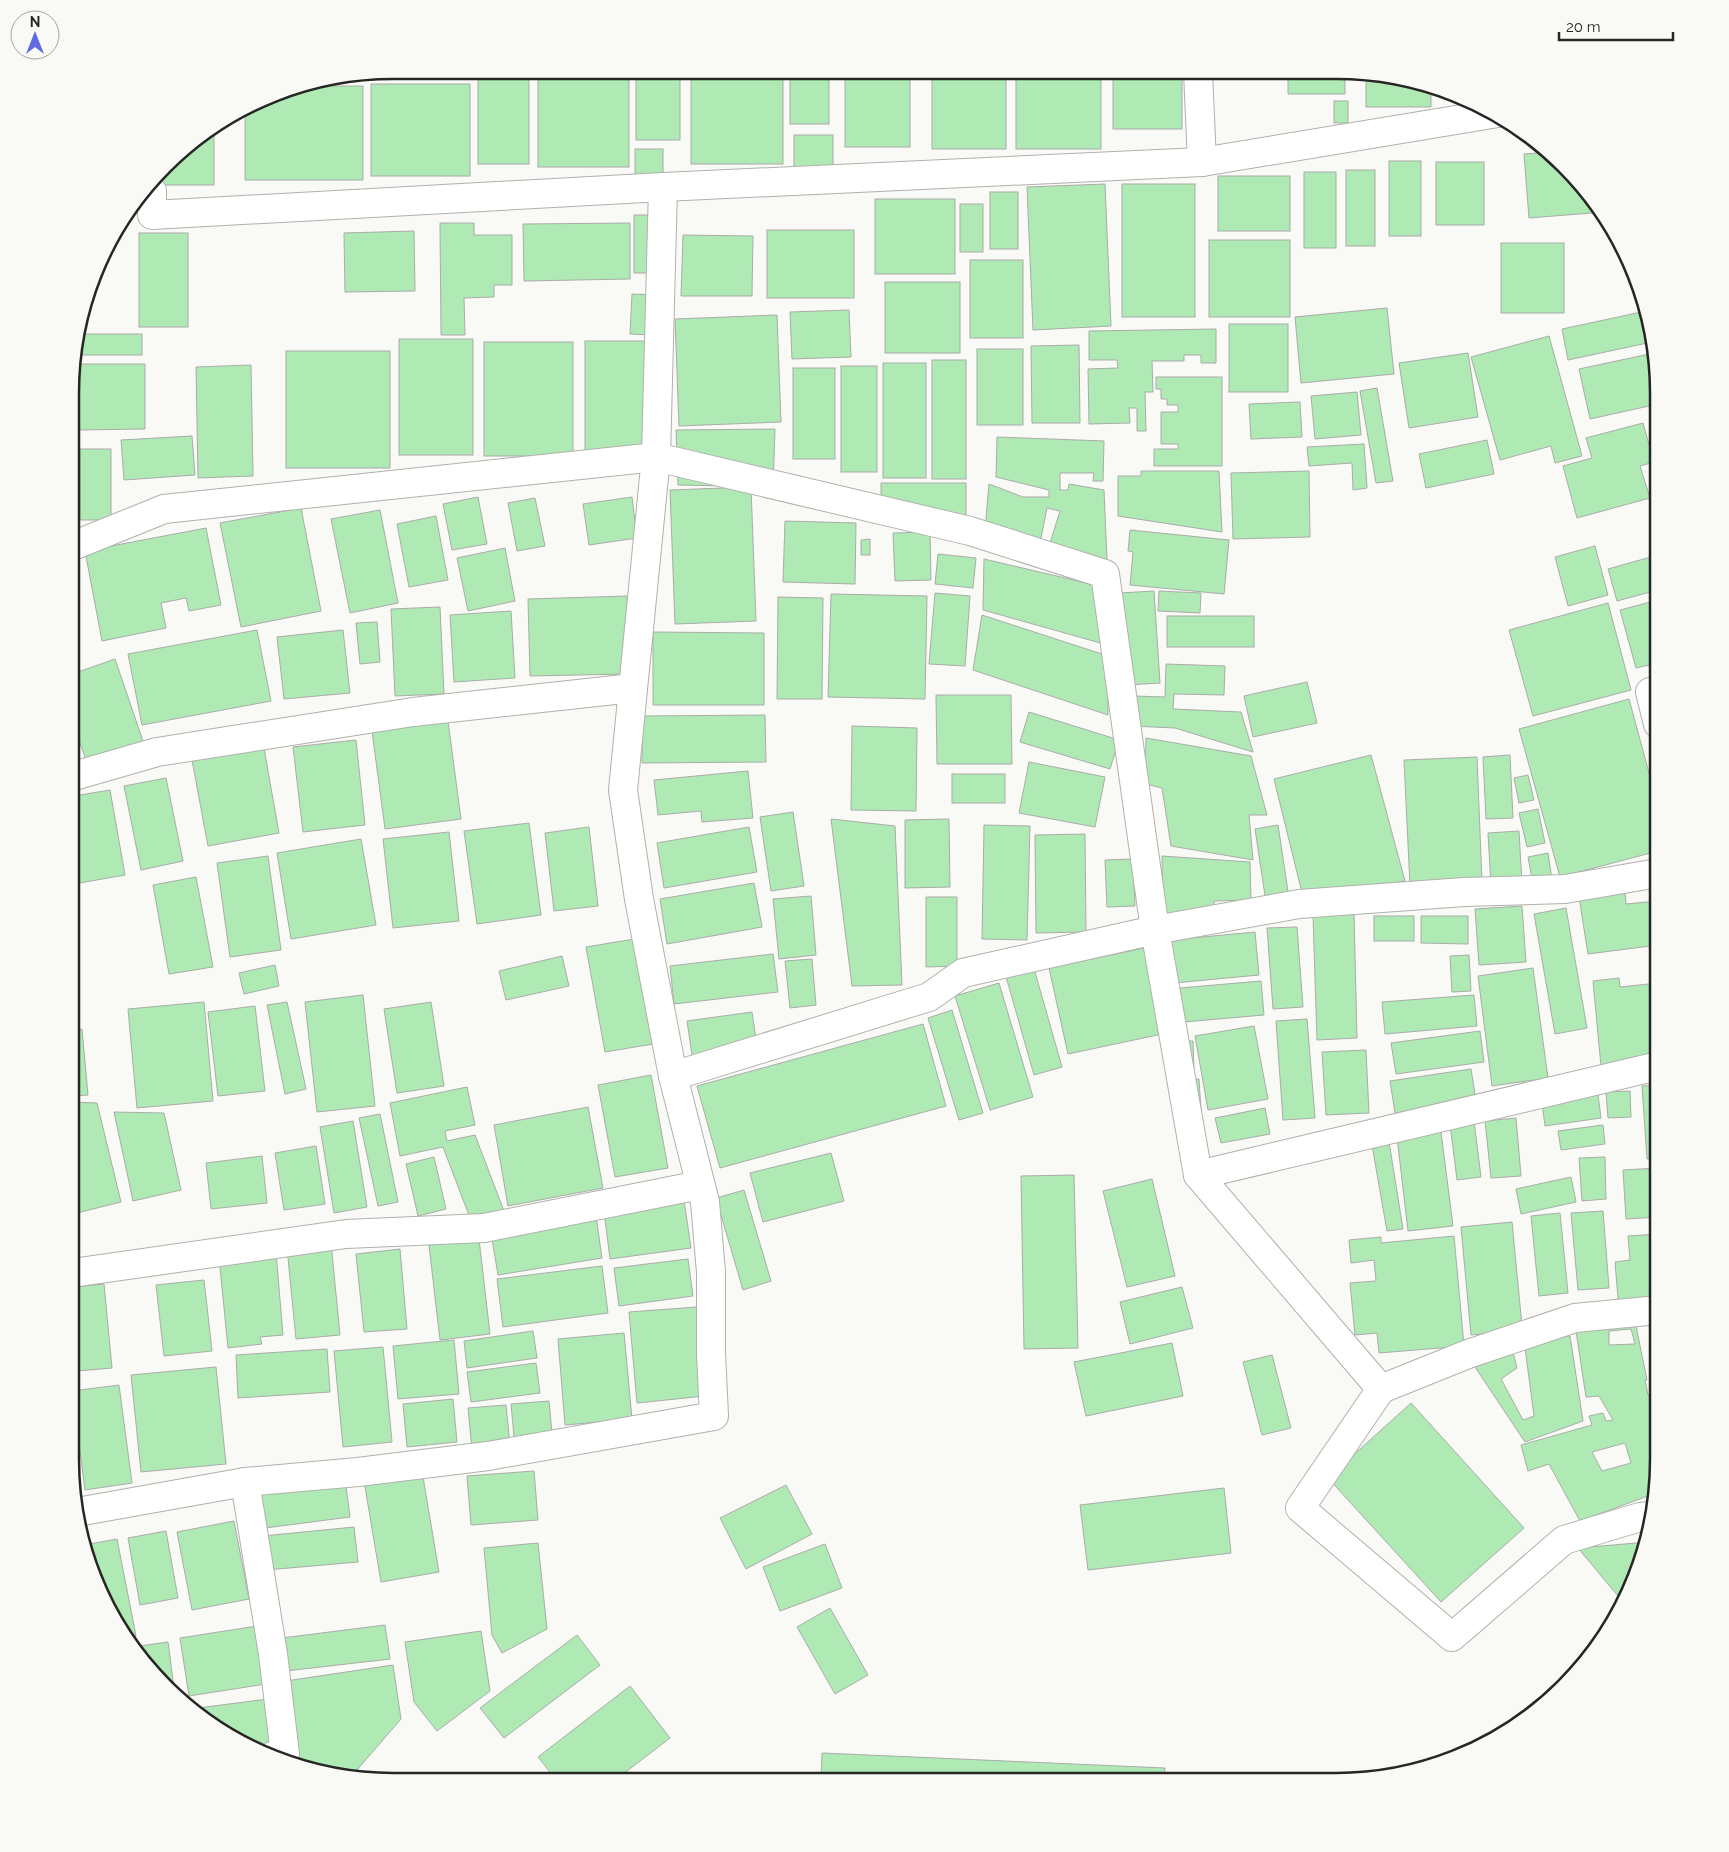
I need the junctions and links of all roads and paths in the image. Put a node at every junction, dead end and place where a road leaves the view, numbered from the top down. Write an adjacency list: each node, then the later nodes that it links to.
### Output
1 (1198, 79): 3 (street)
2 (1483, 115): 3 (street)
3 (1202, 162): 4 (street)
4 (663, 187): 5 (street); 6 (street)
5 (152, 192)
6 (656, 457): 7 (street); 8 (street); 11 (street)
7 (79, 543)
8 (633, 688): 9 (street); 13 (street)
9 (79, 775)
10 (1650, 874): 11 (street)
11 (1155, 930): 13 (street); 14 (street)
12 (1650, 1068): 14 (street)
13 (673, 1076): 15 (street)
14 (1198, 1175): 18 (street)
15 (700, 1185): 16 (street); 19 (street)
16 (79, 1272)
17 (1650, 1311): 18 (street)
18 (1382, 1389): 21 (street)
19 (245, 1482): 20 (street); 22 (street)
20 (83, 1511)
21 (1645, 1517)
22 (285, 1754)

